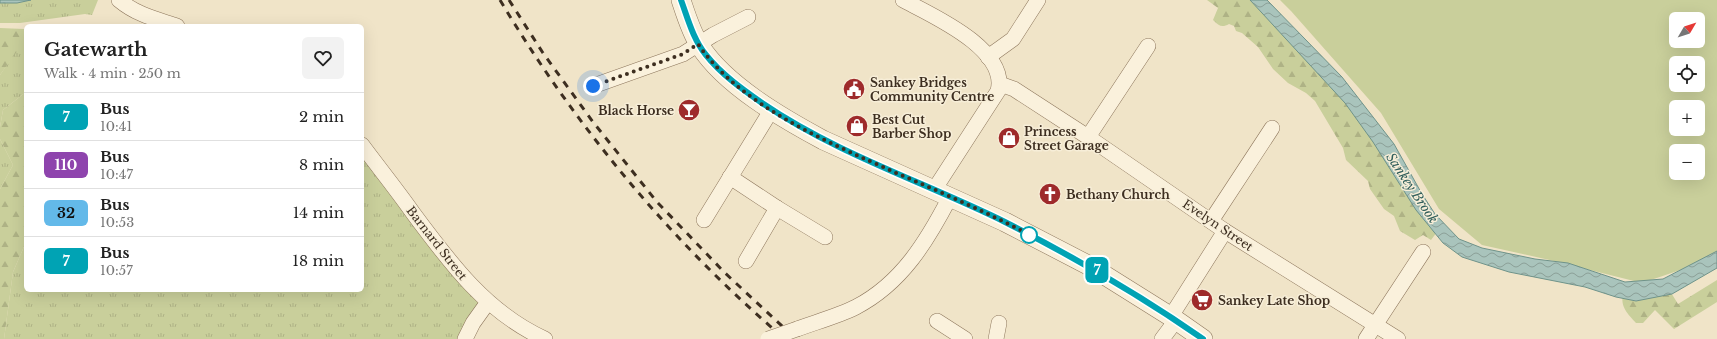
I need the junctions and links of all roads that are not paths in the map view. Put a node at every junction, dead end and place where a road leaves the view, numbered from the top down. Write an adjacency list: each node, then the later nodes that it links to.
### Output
1 (119, 0): 6 (street)
2 (681, 0): 7 (street)
3 (903, 0): 9 (street)
4 (1038, 0): 9 (street)
5 (748, 17): 7 (street)
6 (170, 24)
7 (698, 44): 11 (street); 12 (street)
8 (1148, 46): 14 (street)
9 (988, 57): 10 (street)
10 (1000, 84): 14 (street, Evelyn Street); 17 (street)
11 (593, 86)
12 (772, 109): 16 (street); 17 (street)
13 (1272, 128): 20 (street)
14 (1088, 137): 20 (street, Evelyn Street)
15 (364, 148): 25 (street, Barnard Street)
16 (730, 177): 18 (street); 19 (street)
17 (942, 194): 26 (street); 32 (street, bridge)
18 (777, 208): 22 (street); 24 (street)
19 (704, 220)
20 (1211, 221): 21 (street, Evelyn Street)
21 (1224, 231): 26 (street); 29 (street, Evelyn Street)
22 (825, 237)
23 (1423, 252): 29 (street)
24 (746, 261)
25 (488, 302): 30 (street); 31 (street, Barnard Street)
26 (1173, 318): 35 (street); 36 (street)
27 (936, 321): 33 (street)
28 (998, 322): 34 (street)
29 (1375, 324): 37 (street); 38 (street, Evelyn Street)
30 (465, 339)
31 (546, 339)
32 (768, 339)
33 (965, 339)
34 (996, 339)
35 (1162, 339)
36 (1203, 339)
37 (1366, 339)
38 (1398, 339)

